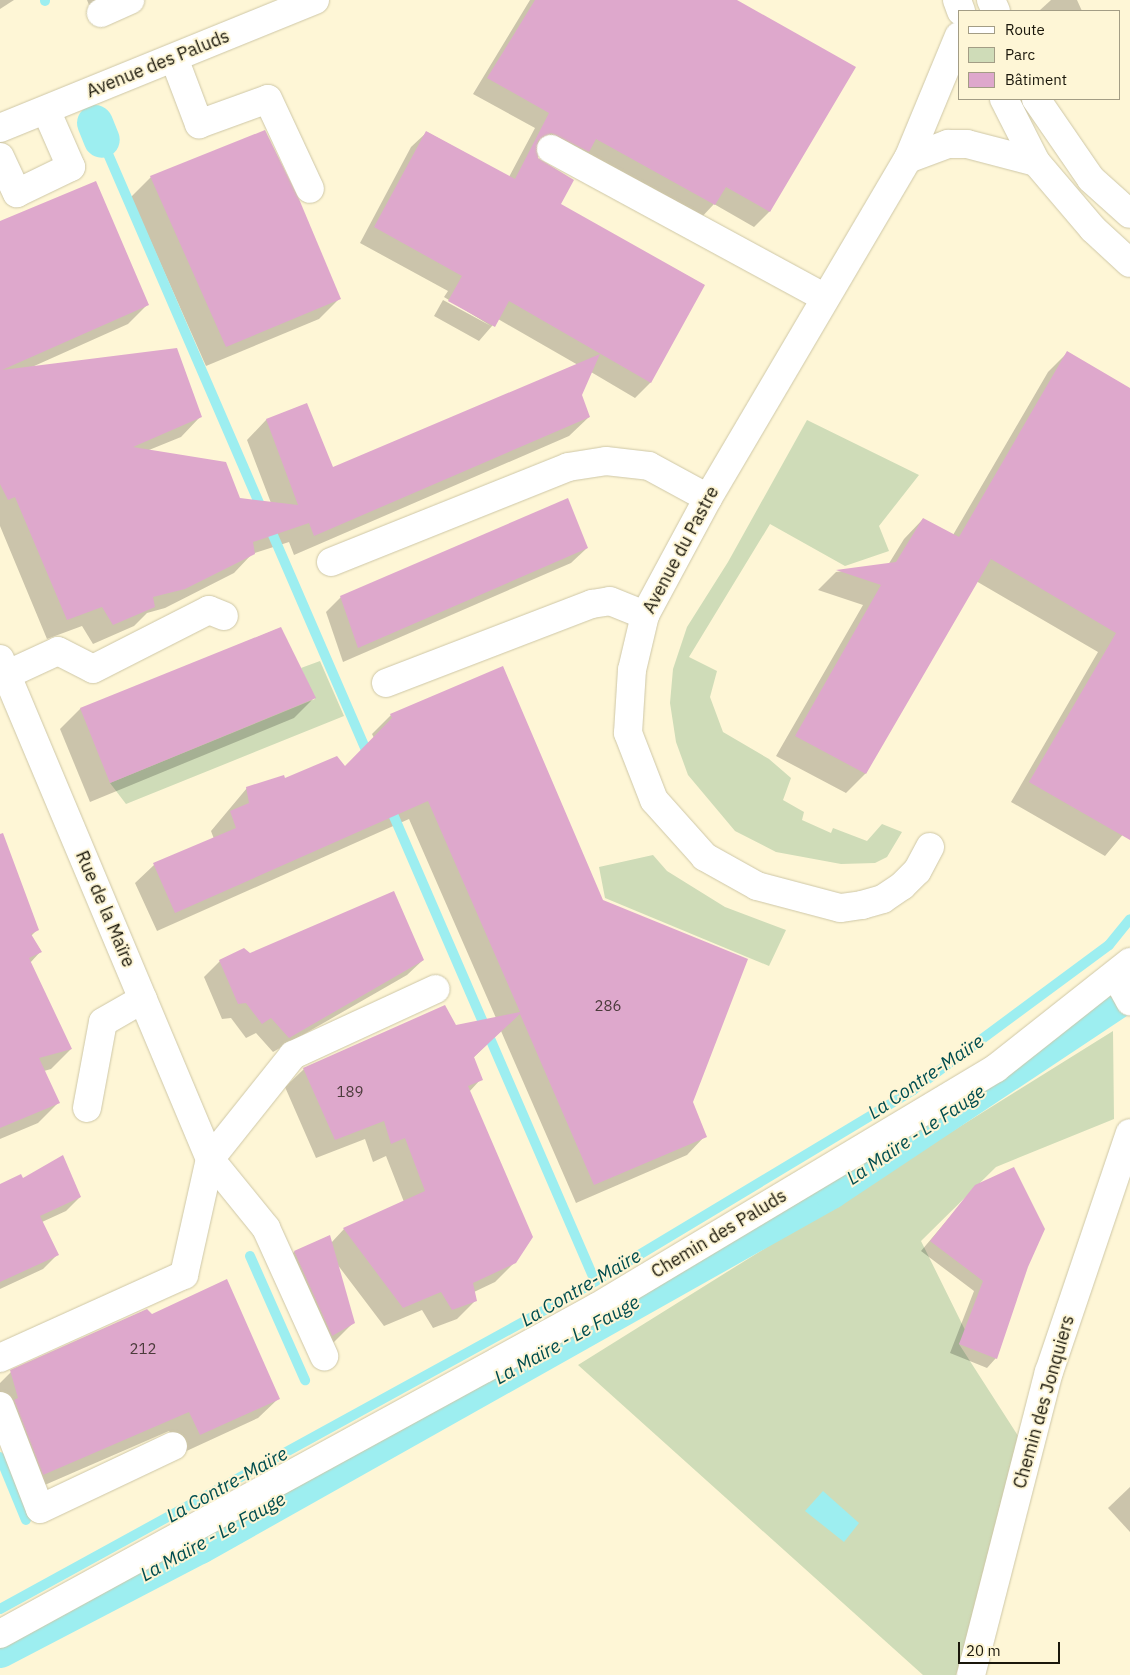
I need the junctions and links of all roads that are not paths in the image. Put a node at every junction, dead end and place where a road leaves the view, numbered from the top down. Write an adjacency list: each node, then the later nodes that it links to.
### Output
1 (130, 0): 3 (street)
2 (315, 0): 5 (street, Avenue des Paluds)
3 (101, 13)
4 (958, 38): 12 (street, Avenue du Pastre)
5 (174, 58): 8 (street, Avenue des Paluds); 14 (street)
6 (1005, 100): 13 (street)
7 (1037, 100): 15 (street)
8 (46, 110): 9 (street, Avenue des Paluds); 11 (street)
9 (0, 128)
10 (551, 149): 17 (street)
11 (0, 157)
12 (908, 159): 13 (street); 17 (street, Avenue du Pastre)
13 (1036, 162): 16 (street)
14 (310, 189)
15 (1130, 214)
16 (1130, 262)
17 (824, 298): 18 (street, Avenue du Pastre)
18 (708, 498): 19 (street); 20 (street, Avenue du Pastre)
19 (331, 562)
20 (645, 615): 23 (street); 24 (street, Avenue du Pastre)
21 (224, 616): 22 (street)
22 (3, 667): 27 (street, Rue de la Maïre)
23 (386, 683)
24 (930, 847)
25 (1123, 969): 28 (street); 36 (street, Chemin des Paluds)
26 (436, 989): 31 (street)
27 (143, 999): 29 (street); 31 (street, Rue de la Maïre)
28 (1130, 1001)
29 (87, 1108)
30 (1130, 1133): 37 (street, Chemin des Jonquiers)
31 (210, 1159): 32 (street, Rue de la Maïre); 33 (street)
32 (324, 1356)
33 (0, 1358)
34 (0, 1406): 35 (street)
35 (172, 1446)
36 (0, 1634)
37 (971, 1675)

